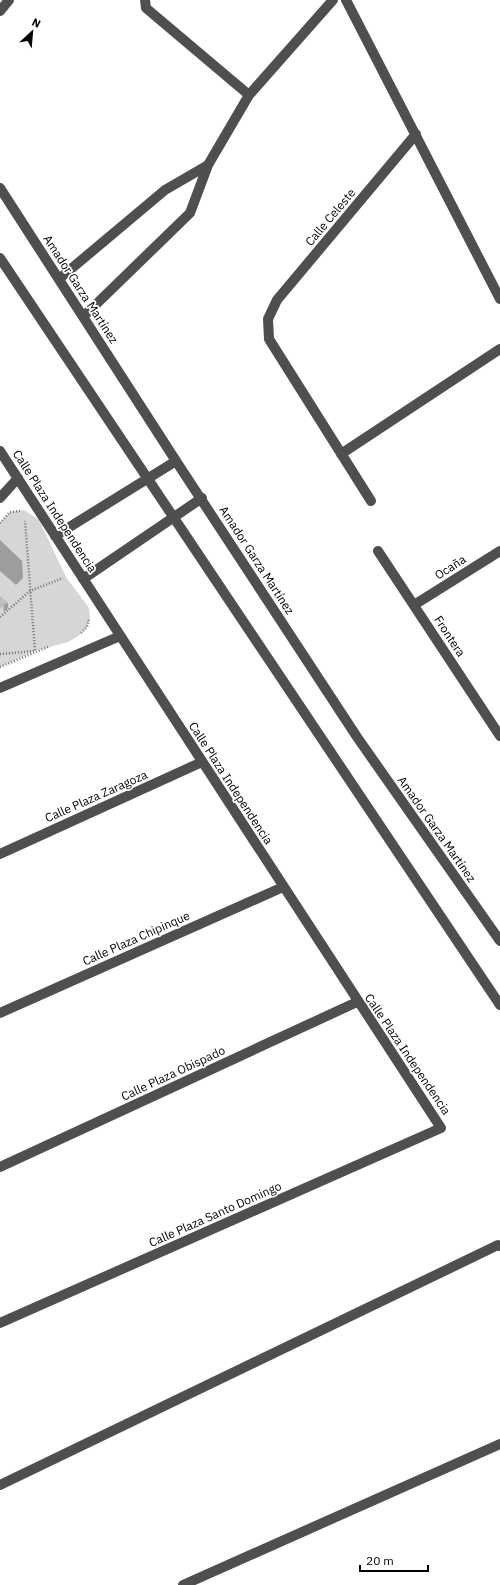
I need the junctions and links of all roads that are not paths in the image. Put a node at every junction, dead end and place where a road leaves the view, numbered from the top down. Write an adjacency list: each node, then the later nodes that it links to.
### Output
1 (9, 0): 5 (street)
2 (144, 0): 6 (street)
3 (333, 0): 6 (street)
4 (346, 0): 7 (street)
5 (0, 11)
6 (249, 95): 8 (street)
7 (416, 134): 12 (street); 16 (street, Calle Celeste)
8 (208, 165): 11 (street); 13 (street)
9 (0, 188): 11 (street, Amador Garza Martínez)
10 (0, 258): 19 (street)
11 (59, 279): 13 (street, Amador Garza Martínez)
12 (500, 299)
13 (84, 316): 17 (street, Amador Garza Martínez)
14 (500, 349): 16 (street)
15 (0, 451): 18 (street, Calle Plaza Independencia)
16 (341, 454): 22 (street)
17 (176, 461): 19 (street); 21 (street, Amador Garza Martínez)
18 (18, 478): 20 (street); 24 (street, Calle Plaza Independencia)
19 (147, 480): 23 (street); 24 (street)
20 (0, 498)
21 (202, 498): 23 (street); 35 (street, Amador Garza Martínez)
22 (371, 501)
23 (174, 518): 27 (street); 37 (street)
24 (55, 536): 27 (street, Calle Plaza Independencia)
25 (500, 550): 28 (street, Ocaña)
26 (378, 551): 28 (street, Frontera)
27 (83, 579): 29 (street, Calle Plaza Independencia)
28 (414, 605): 31 (street, Frontera)
29 (120, 636): 30 (street); 32 (street, Calle Plaza Independencia)
30 (0, 688)
31 (500, 736)
32 (202, 762): 33 (street, Calle Plaza Zaragoza); 34 (street, Calle Plaza Independencia)
33 (0, 854)
34 (283, 887): 36 (street, Calle Plaza Independencia); 38 (street, Calle Plaza Chipinque)
35 (500, 941)
36 (357, 1002): 39 (street, Calle Plaza Independencia); 40 (street, Calle Plaza Obispado)
37 (500, 1005)
38 (0, 1014)
39 (441, 1128): 42 (street, Calle Plaza Santo Domingo)
40 (0, 1167)
41 (500, 1246): 44 (street)
42 (0, 1323)
43 (500, 1444): 45 (street)
44 (0, 1486)
45 (183, 1585)

